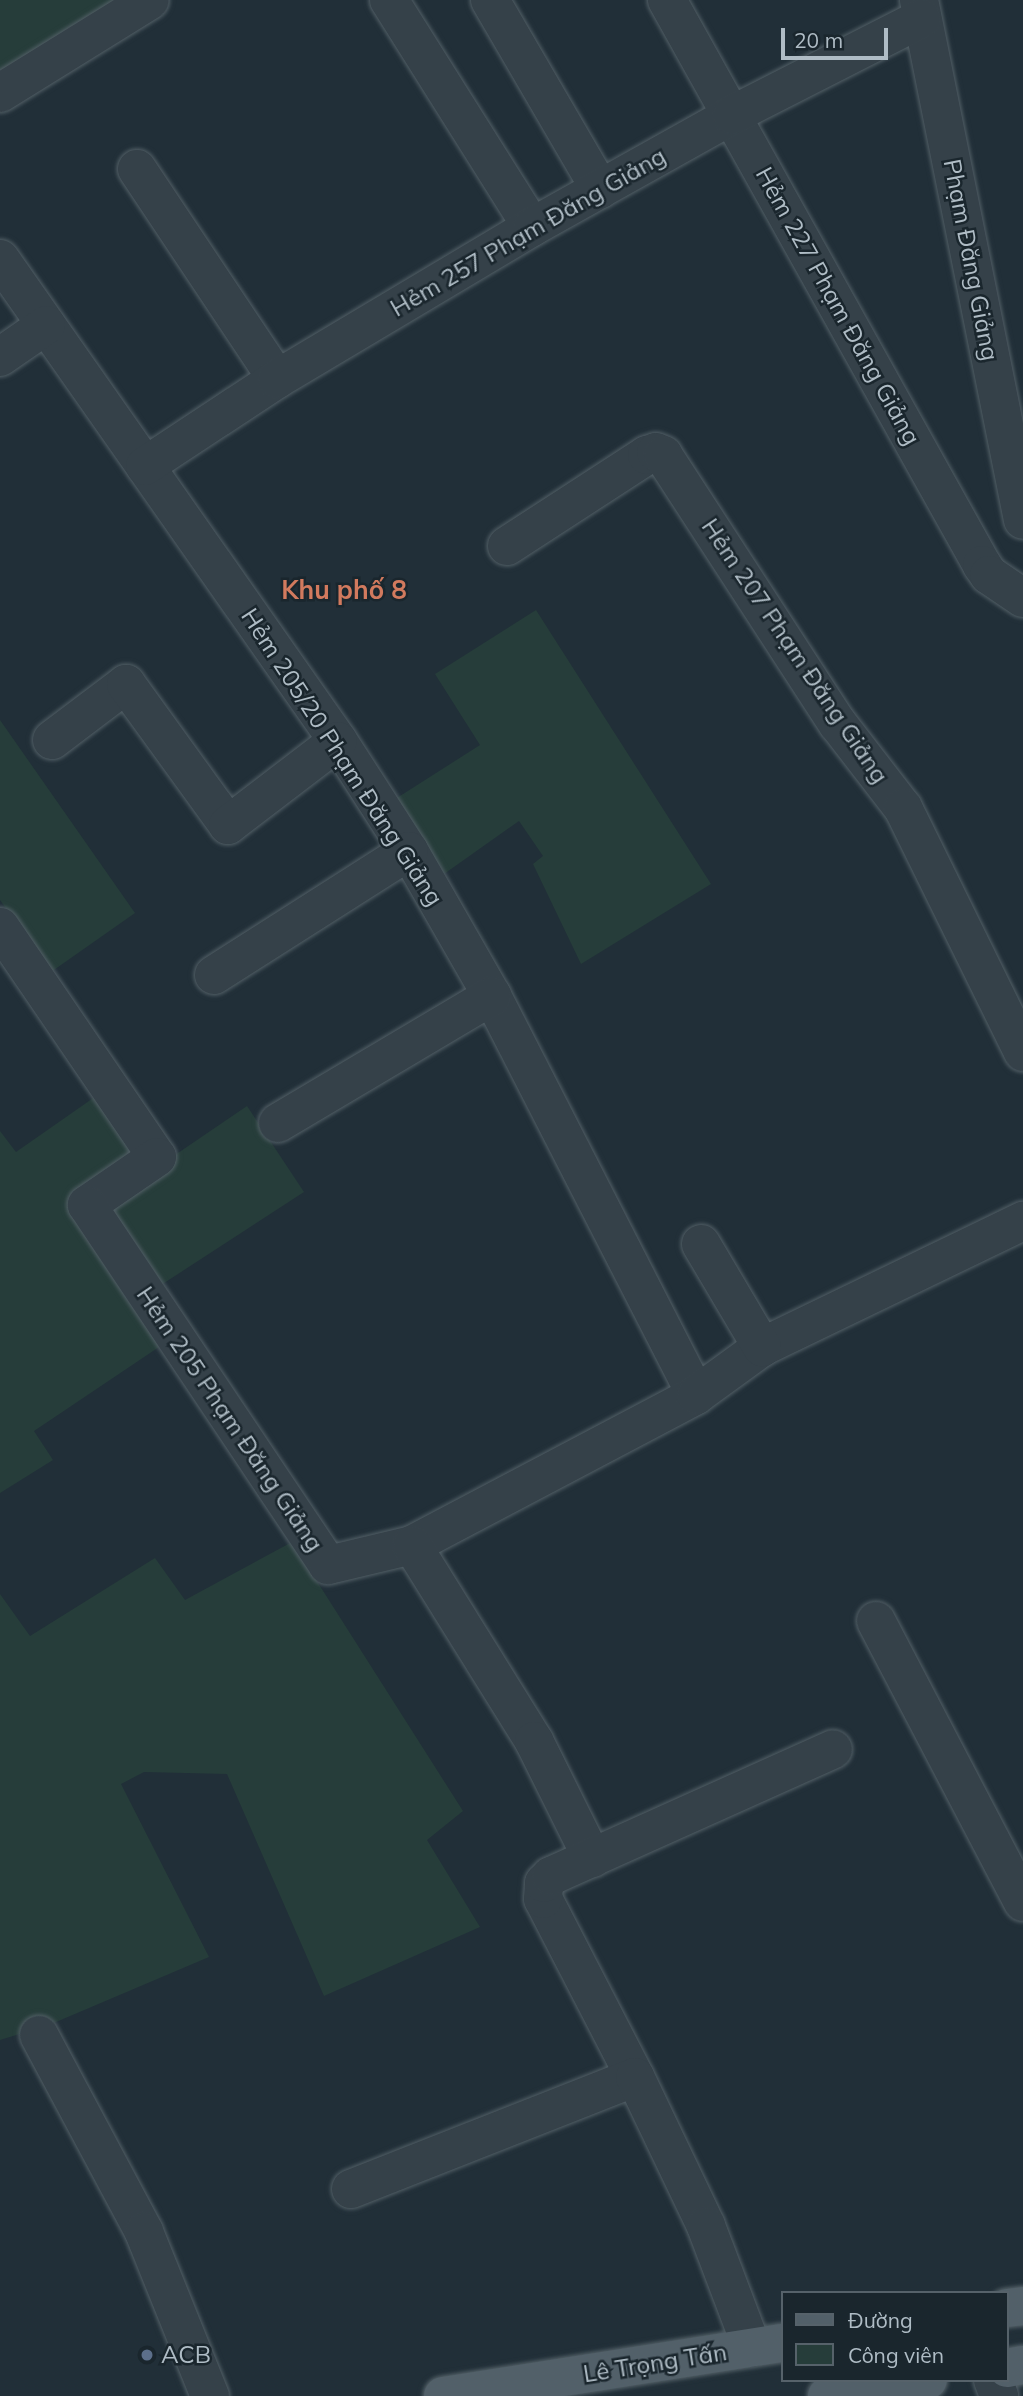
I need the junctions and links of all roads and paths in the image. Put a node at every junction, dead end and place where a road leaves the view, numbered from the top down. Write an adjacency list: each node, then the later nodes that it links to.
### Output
1 (150, 0): 6 (street)
2 (389, 0): 10 (street)
3 (490, 0): 9 (street)
4 (667, 0): 7 (street, Hẻm 227 Phạm Đăng Giảng)
5 (920, 9): 7 (street, Hẻm 257 Phạm Đăng Giảng); 16 (street, Phạm Đăng Giảng)
6 (0, 93)
7 (732, 115): 9 (street, Hẻm 257 Phạm Đăng Giảng); 18 (street, Hẻm 227 Phạm Đăng Giảng)
8 (137, 169): 14 (street)
9 (600, 189): 10 (street, Hẻm 257 Phạm Đăng Giảng)
10 (532, 227): 14 (street, Hẻm 257 Phạm Đăng Giảng)
11 (0, 260): 12 (street, Hẻm 205/20 Phạm Đăng Giảng)
12 (46, 325): 13 (street); 15 (street, Hẻm 205/20 Phạm Đăng Giảng)
13 (0, 357)
14 (277, 379): 15 (street, Hẻm 257 Phạm Đăng Giảng)
15 (145, 466): 20 (street, Hẻm 205/20 Phạm Đăng Giảng)
16 (1023, 520)
17 (507, 546): 25 (street, Hẻm 207 Phạm Đăng Giảng)
18 (1023, 598)
19 (52, 740): 20 (street)
20 (338, 741): 21 (street, Hẻm 205/20 Phạm Đăng Giảng)
21 (409, 851): 23 (street); 24 (street, Hẻm 205/20 Phạm Đăng Giảng)
22 (0, 927): 31 (street, Hẻm 205 Phạm Đăng Giảng)
23 (214, 975)
24 (492, 996): 26 (street); 30 (street, Hẻm 205/20 Phạm Đăng Giảng)
25 (1023, 1052)
26 (278, 1123)
27 (1023, 1222): 29 (street, Hẻm 205 Phạm Đăng Giảng)
28 (701, 1244): 29 (street)
29 (762, 1347): 30 (street, Hẻm 205 Phạm Đăng Giảng)
30 (695, 1395): 31 (street, Hẻm 205 Phạm Đăng Giảng)
31 (412, 1545): 34 (street)
32 (876, 1621): 35 (street)
33 (833, 1749): 34 (street)
34 (592, 1858): 37 (street)
35 (1023, 1902)
36 (39, 2035): 41 (street)
37 (635, 2077): 38 (street); 39 (street)
38 (351, 2189)
39 (768, 2346): 42 (main road, Lê Trọng Tấn)
40 (915, 2382): 43 (main road)
41 (210, 2396)
42 (443, 2396)
43 (827, 2396)

